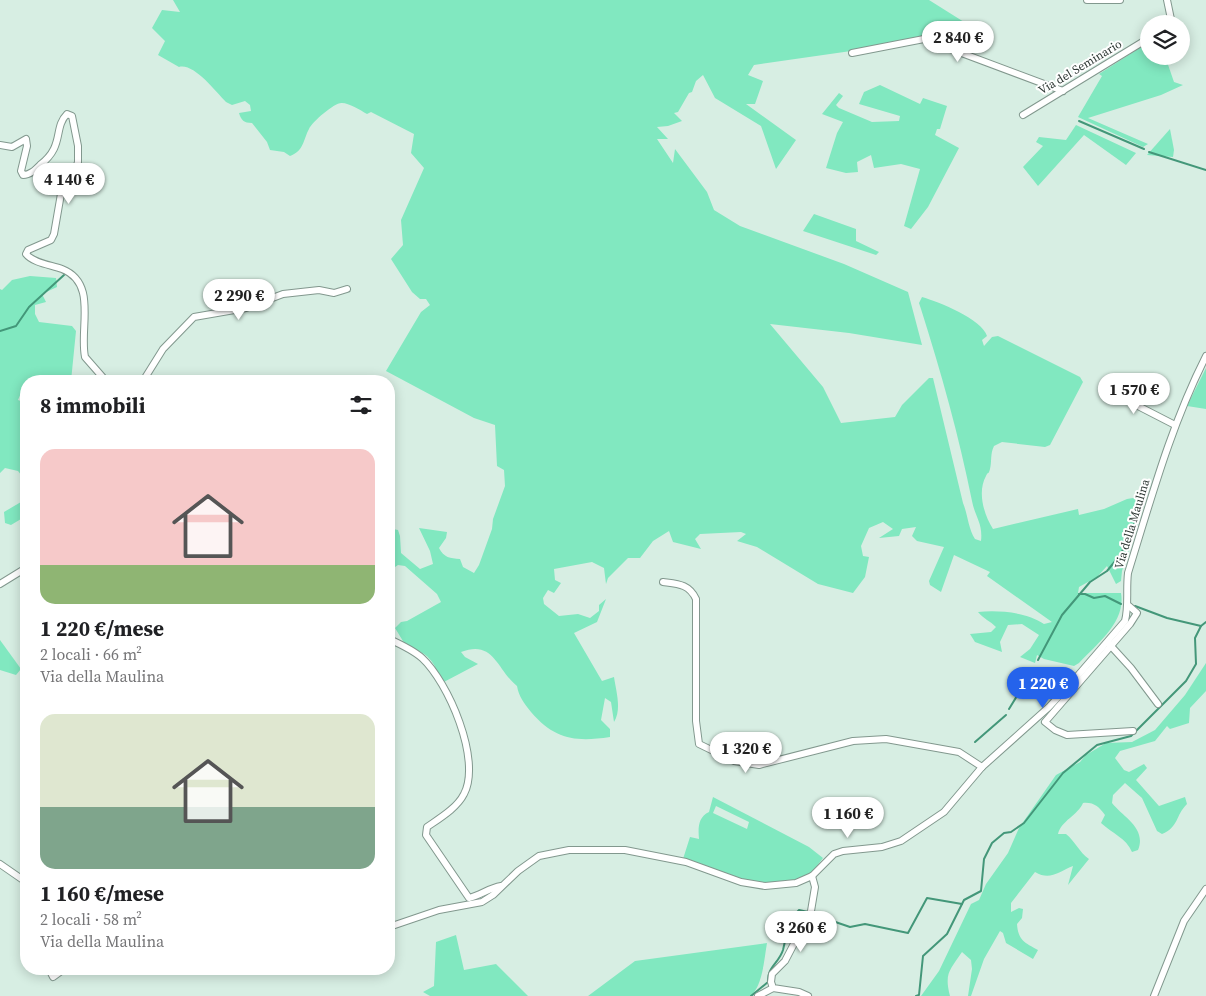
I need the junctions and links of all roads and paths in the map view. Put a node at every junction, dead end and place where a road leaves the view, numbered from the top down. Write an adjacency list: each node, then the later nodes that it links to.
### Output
1 (1087, 0): 2 (street)
2 (1120, 0)
3 (1167, 0): 4 (street)
4 (1170, 15)
5 (1140, 44): 7 (street, Via del Seminario)
6 (852, 54): 7 (street)
7 (1063, 91): 8 (street, Via del Seminario)
8 (1023, 115)
9 (0, 145): 12 (street)
10 (347, 289): 13 (street)
11 (1206, 356): 15 (street, Via della Maulina)
12 (101, 375)
13 (147, 375)
14 (1103, 388): 15 (street)
15 (1175, 425): 20 (street, Via della Maulina)
16 (20, 572): 18 (street)
17 (663, 582): 23 (street)
18 (0, 584)
19 (395, 642): 27 (street)
20 (1110, 644): 21 (street); 22 (street); 23 (street, Via della Maulina)
21 (1158, 704)
22 (1133, 731)
23 (982, 767): 25 (street, Via della Maulina)
24 (0, 864): 26 (street)
25 (812, 876): 27 (street, Via della Maulina); 30 (street)
26 (20, 878)
27 (502, 886): 29 (street, Via della Maulina)
28 (1206, 889): 33 (street)
29 (395, 925)
30 (773, 988): 31 (street); 32 (street)
31 (758, 996)
32 (808, 996)
33 (1154, 996)

